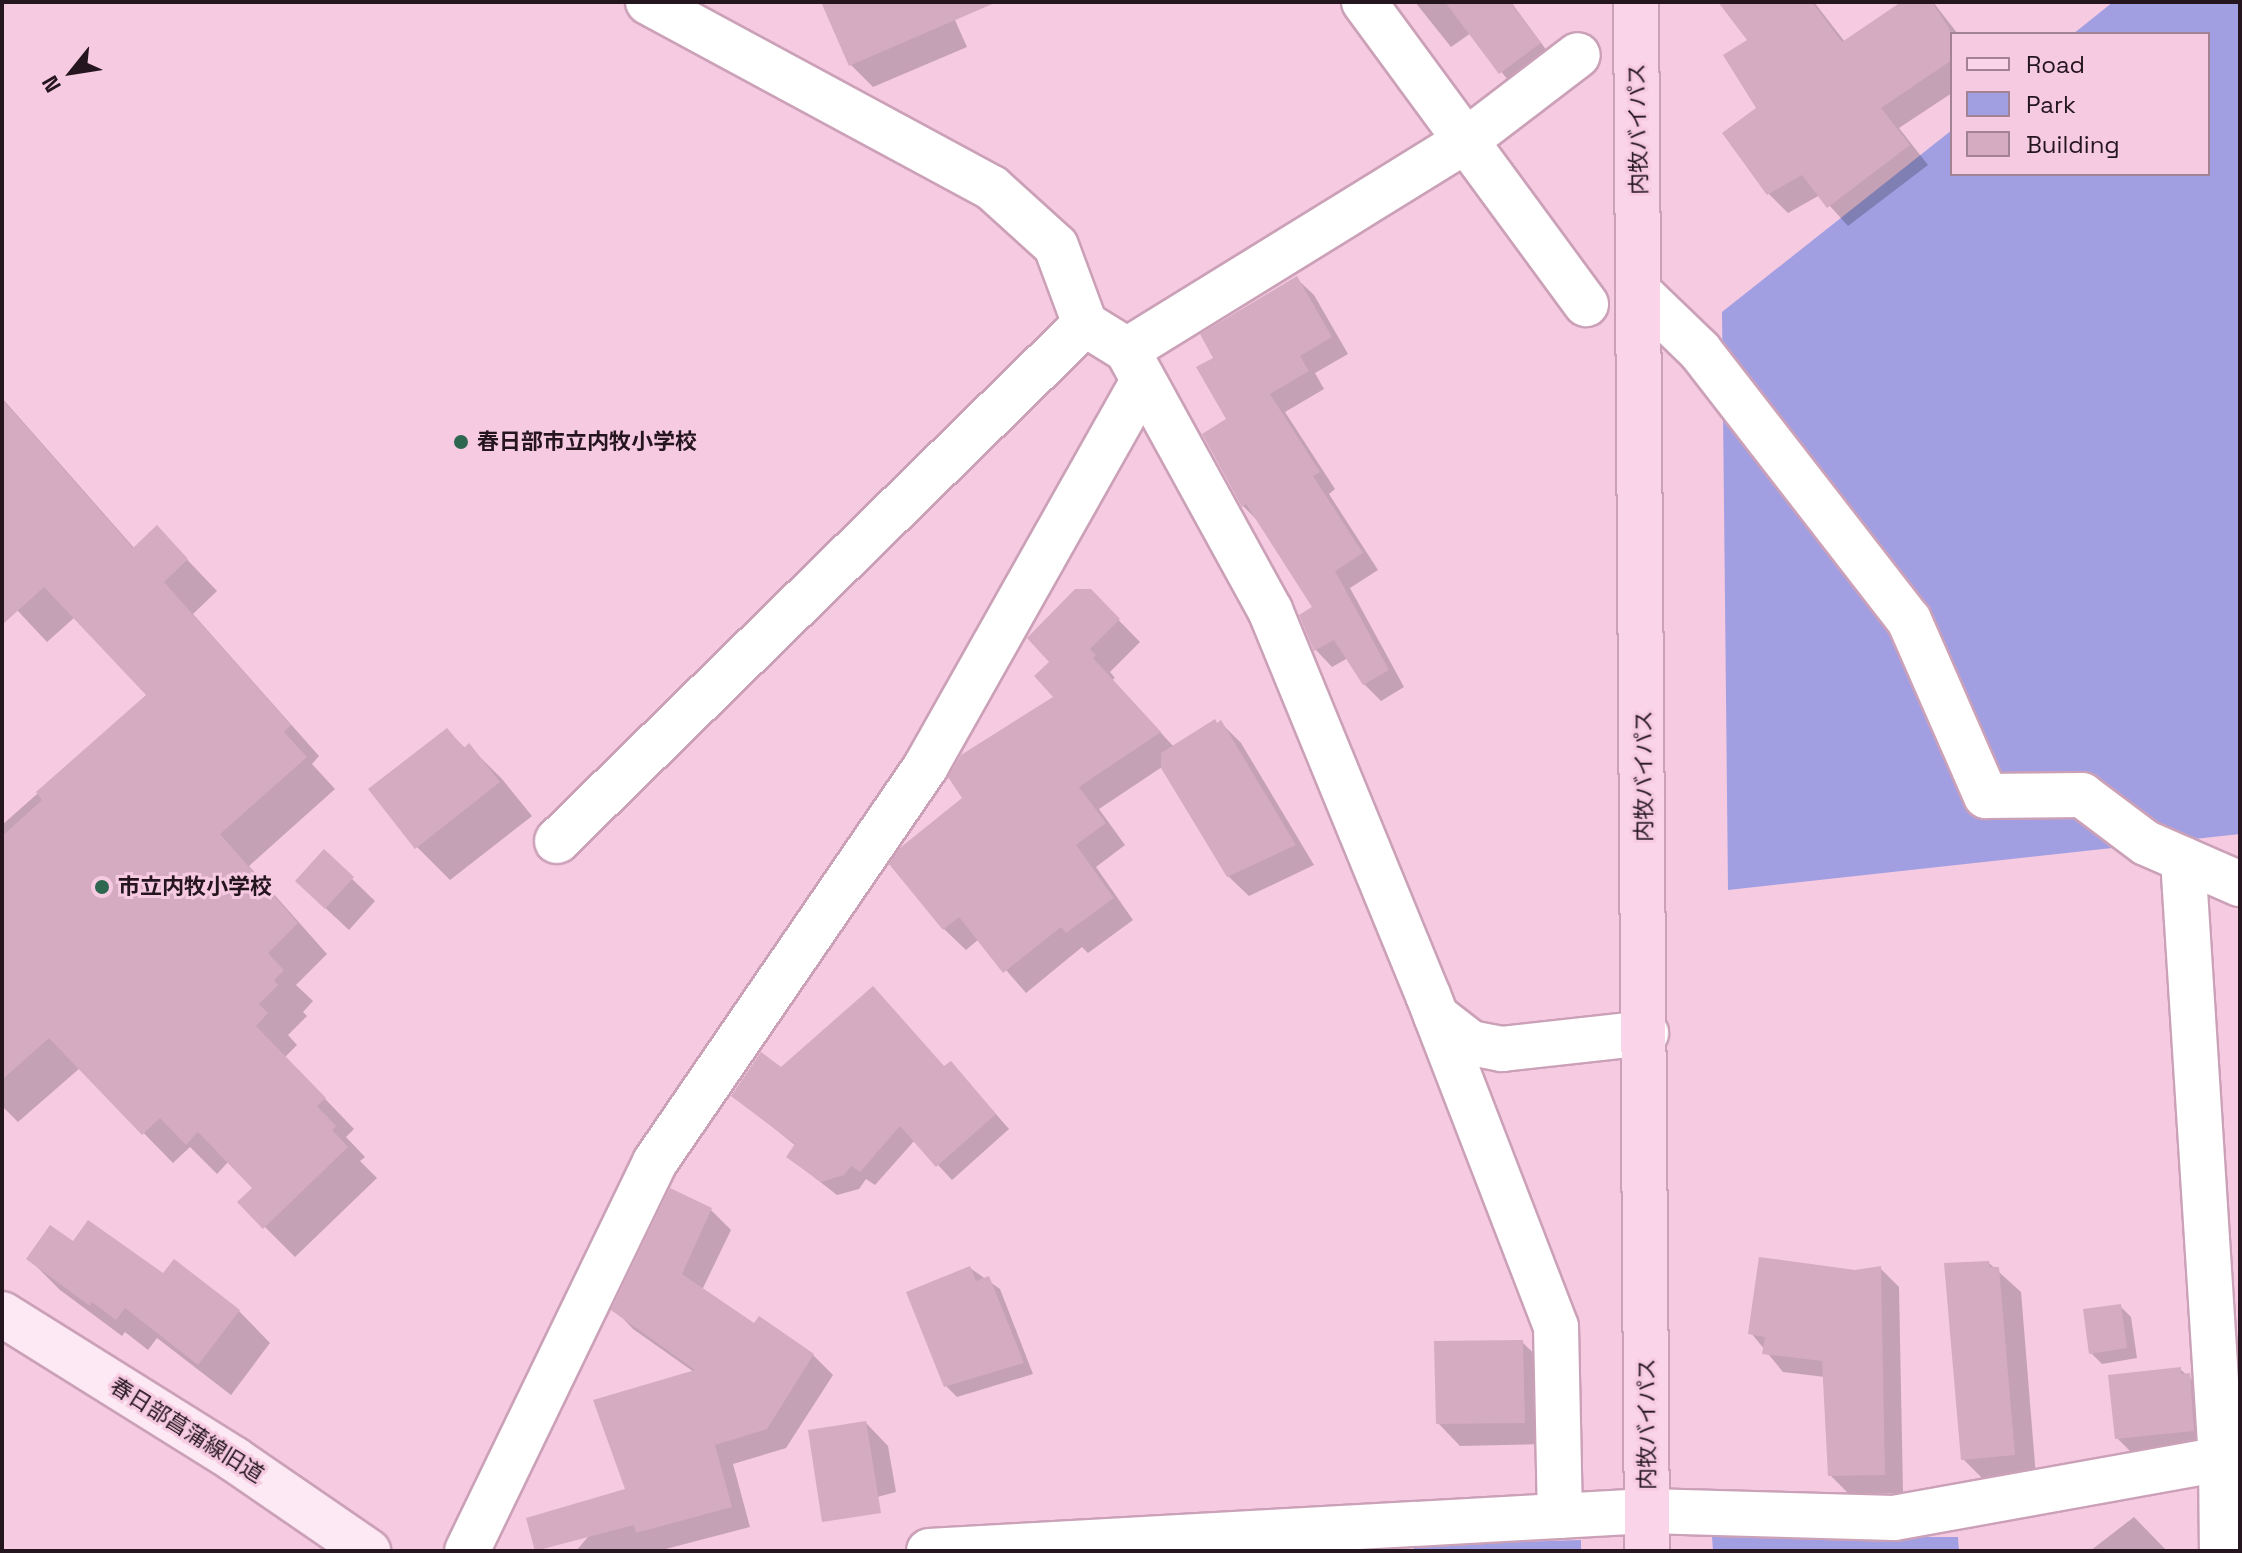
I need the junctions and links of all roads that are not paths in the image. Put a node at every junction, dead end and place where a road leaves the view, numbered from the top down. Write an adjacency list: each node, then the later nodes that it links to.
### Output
1 (648, 2): 8 (street)
2 (1364, 2): 5 (street)
3 (1636, 2): 6 (main road, 内牧バイパス)
4 (1578, 55): 5 (street)
5 (1468, 139): 7 (street); 9 (street)
6 (1640, 293): 11 (street); 14 (main road, 内牧バイパス)
7 (1586, 304)
8 (1085, 324): 9 (street); 10 (street)
9 (1135, 365): 13 (street); 20 (street)
10 (557, 841)
11 (2183, 859): 12 (street); 16 (street)
12 (2240, 884)
13 (1436, 1016): 14 (street); 17 (street)
14 (1646, 1033): 18 (main road, 内牧バイパス)
15 (2, 1314): 19 (street, 春日部菖蒲線旧道)
16 (2231, 1460): 18 (street); 22 (street)
17 (1560, 1516): 18 (street); 21 (street)
18 (1647, 1531)
19 (368, 1551)
20 (467, 1551)
21 (929, 1551)
22 (2222, 1551)

